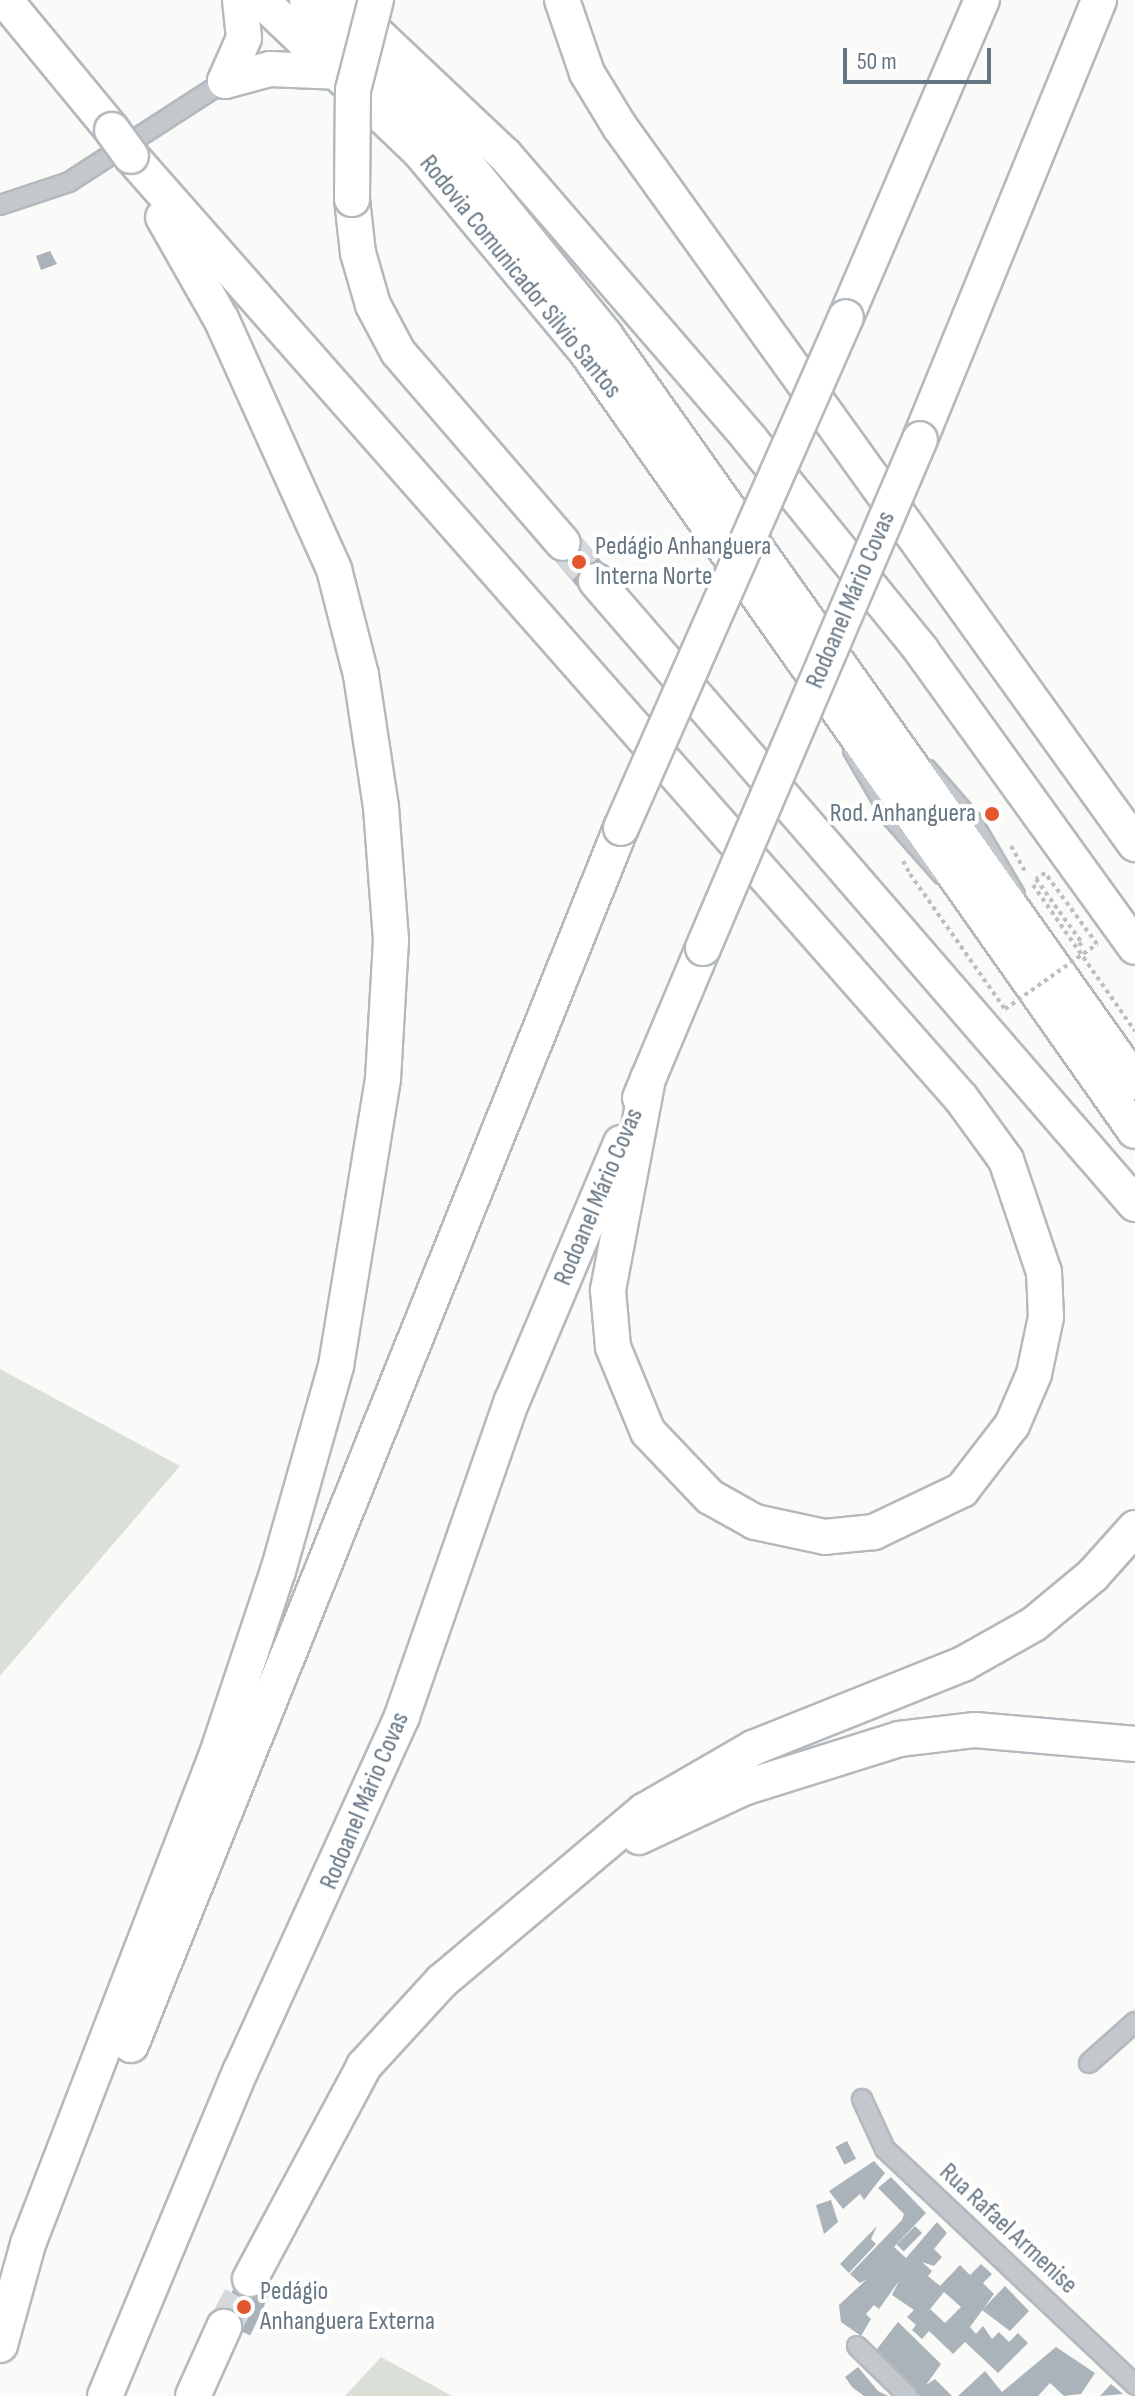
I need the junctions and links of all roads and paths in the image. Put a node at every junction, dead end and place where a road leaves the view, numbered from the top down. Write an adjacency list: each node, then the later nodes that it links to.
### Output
1 (5, 0): 14 (highway)
2 (240, 0): 12 (highway)
3 (261, 0): 11 (highway, Rodovia Comunicador Silvio Santos)
4 (307, 0): 22 (highway, Rodovia Comunicador Silvio Santos)
5 (341, 0): 21 (highway)
6 (376, 0): 16 (highway, bridge)
7 (562, 0): 18 (highway)
8 (953, 0): 13 (highway)
9 (982, 0): 13 (highway)
10 (1099, 0): 25 (highway, Rodoanel Mário Covas, bridge)
11 (341, 72): 12 (highway); 26 (highway, Rodovia Comunicador Silvio Santos)
12 (225, 81): 15 (street)
13 (919, 142): 38 (highway, bridge)
14 (151, 185): 25 (highway); 36 (highway)
15 (0, 205)
16 (563, 543)
17 (596, 581): 27 (highway)
18 (1135, 844)
19 (1011, 846): 22 (path)
20 (903, 861): 22 (path, bridge)
21 (1135, 947)
22 (1061, 951): 23 (path); 24 (highway, Rodovia Comunicador Silvio Santos)
23 (1135, 1031)
24 (1132, 1075)
25 (648, 1079): 40 (highway, Rodoanel Mário Covas)
26 (1135, 1131)
27 (1135, 1204)
28 (1135, 1528): 30 (highway)
29 (1135, 1744): 30 (highway)
30 (578, 1867): 34 (highway)
31 (1135, 2022): 32 (street)
32 (1089, 2063)
33 (862, 2099): 39 (street, Rua Rafael Armenise)
34 (250, 2279)
35 (224, 2327): 41 (highway)
36 (0, 2345)
37 (857, 2346): 42 (street)
38 (0, 2355)
39 (1135, 2385)
40 (105, 2396)
41 (193, 2396)
42 (908, 2396)

